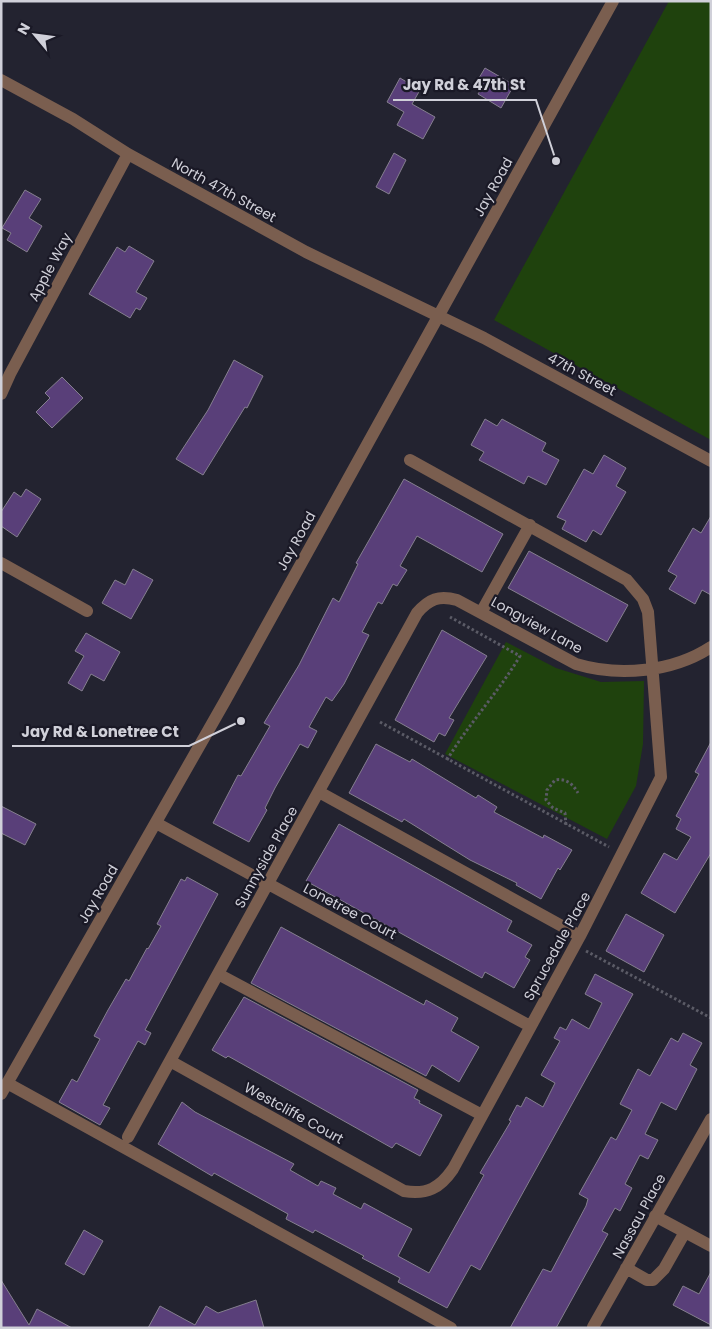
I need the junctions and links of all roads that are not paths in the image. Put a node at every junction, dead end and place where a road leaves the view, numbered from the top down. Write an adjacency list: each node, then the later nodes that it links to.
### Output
1 (613, 1): 4 (street, Jay Road)
2 (1, 80): 3 (street, North 47th Street)
3 (128, 154): 4 (street, North 47th Street); 5 (street, Apple Way)
4 (438, 316): 7 (street, 47th Street); 16 (street, Jay Road)
5 (1, 394)
6 (410, 460): 8 (street, Sprucedale Place)
7 (711, 460)
8 (530, 525): 11 (street); 14 (street, Sprucedale Place)
9 (1, 563): 12 (street)
10 (436, 597): 11 (street, Longview Lane); 15 (street, Sunnyside Place)
11 (482, 611): 14 (street, Longview Lane)
12 (87, 612)
13 (711, 647): 14 (street, Longview Lane)
14 (651, 670): 18 (street, Sprucedale Place)
15 (319, 792): 17 (street, Sunnyside Place); 18 (street)
16 (156, 823): 17 (street, Lonetree Court); 22 (street, Jay Road)
17 (269, 884): 19 (street, Sunnyside Place); 20 (street, Lonetree Court)
18 (577, 940): 20 (street, Sprucedale Place)
19 (218, 974): 21 (street, Sunnyside Place); 23 (street)
20 (530, 1026): 23 (street, Sprucedale Place)
21 (170, 1061): 25 (street, Sunnyside Place); 26 (street, Westcliffe Court)
22 (4, 1089): 32 (street)
23 (482, 1115): 26 (street, Sprucedale Place)
24 (711, 1119): 27 (street, Nassau Place)
25 (128, 1137)
26 (404, 1191)
27 (656, 1216): 28 (street); 30 (street, Nassau Place)
28 (685, 1232): 29 (street); 30 (street)
29 (711, 1246)
30 (626, 1268): 31 (street, Nassau Place)
31 (593, 1327)
32 (451, 1328)

